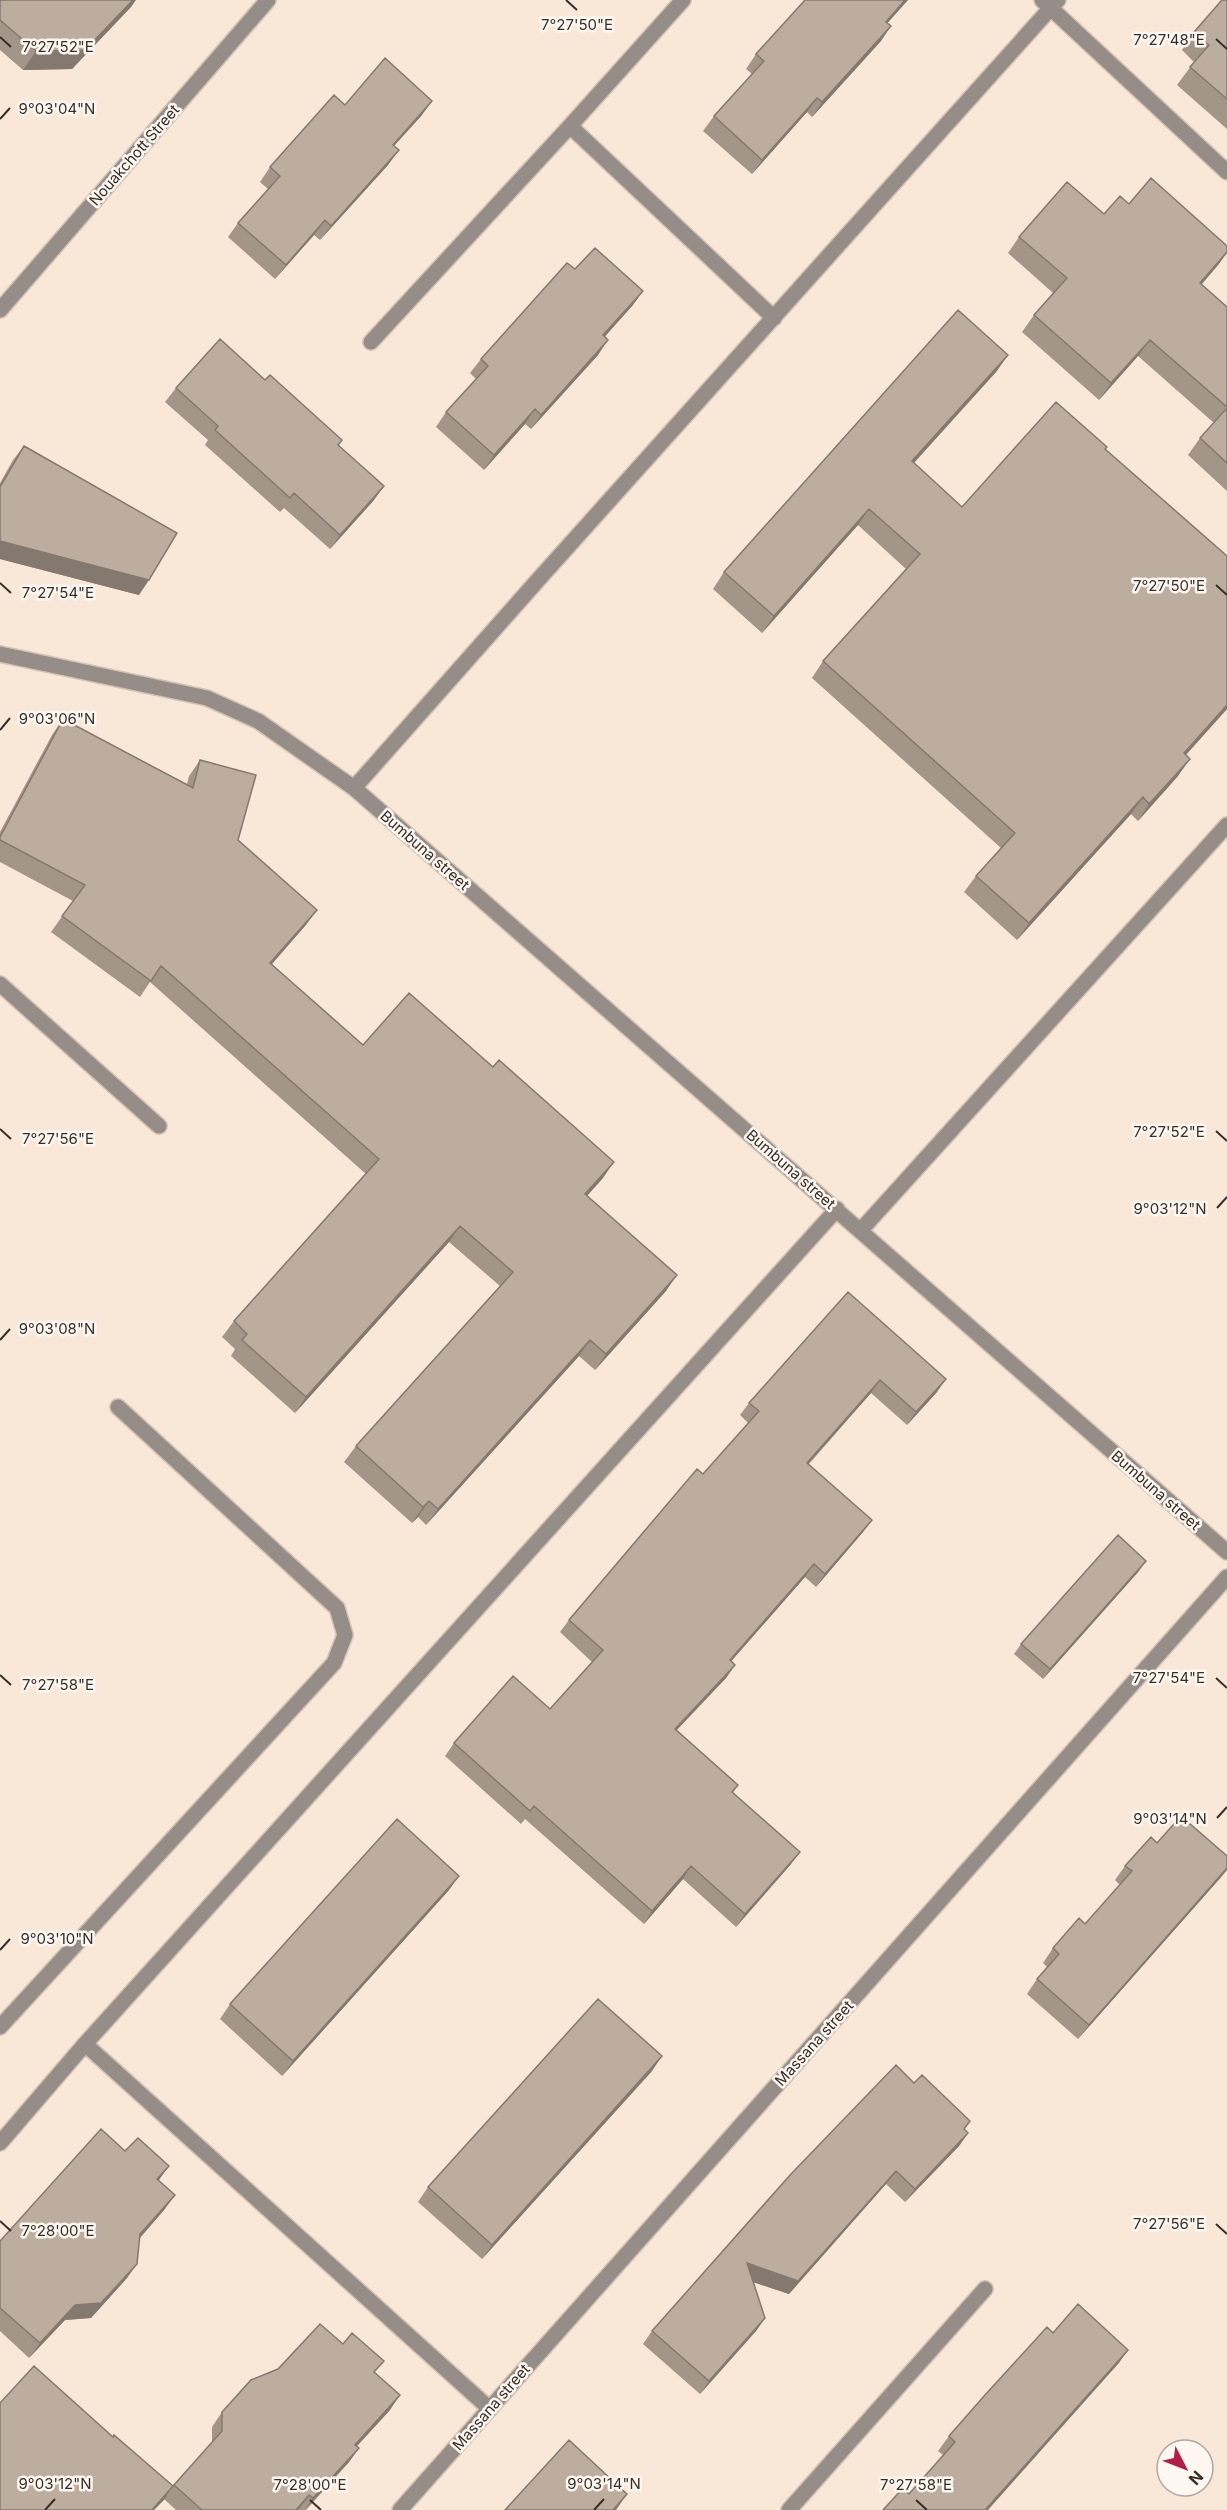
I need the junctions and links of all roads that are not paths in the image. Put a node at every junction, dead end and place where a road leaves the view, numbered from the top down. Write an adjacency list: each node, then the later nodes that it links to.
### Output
1 (268, 0): 6 (street, Nouakchott Street)
2 (683, 0): 4 (street)
3 (1050, 2): 5 (street); 7 (street)
4 (570, 126): 7 (street); 8 (street)
5 (1227, 172)
6 (0, 310)
7 (774, 318): 10 (street)
8 (371, 342)
9 (0, 654): 10 (street, Bumbuna street)
10 (354, 788): 14 (street, Bumbuna street)
11 (1227, 825): 15 (street)
12 (0, 984): 13 (street)
13 (159, 1126)
14 (837, 1209): 15 (street, Bumbuna street); 20 (street)
15 (861, 1230): 17 (street, Bumbuna street)
16 (118, 1407): 19 (street)
17 (1227, 1552)
18 (1227, 1577): 23 (street, Massana street)
19 (0, 2027)
20 (85, 2044): 21 (street); 23 (street)
21 (0, 2143)
22 (985, 2289): 25 (street)
23 (490, 2409): 24 (street, Massana street)
24 (400, 2510)
25 (789, 2510)

